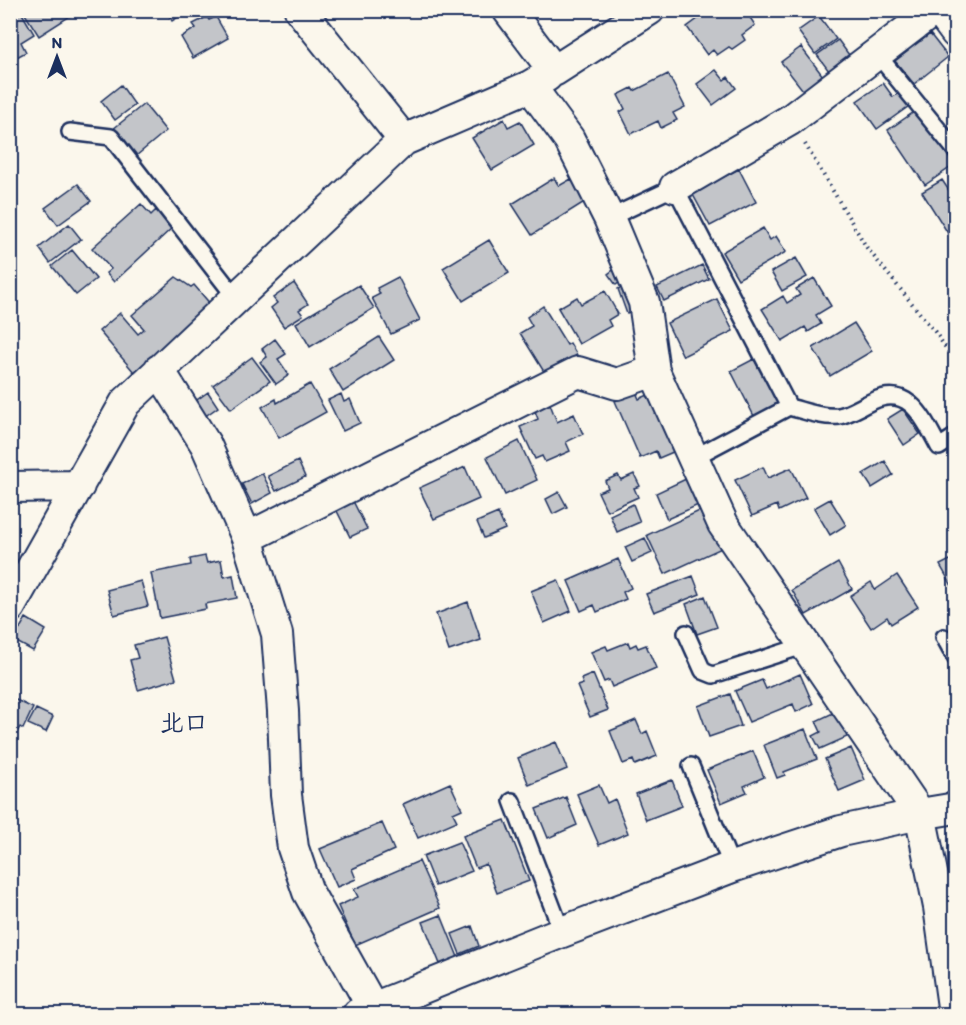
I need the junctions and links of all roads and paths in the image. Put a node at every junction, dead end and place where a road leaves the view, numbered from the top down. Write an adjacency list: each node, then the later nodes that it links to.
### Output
1 (300, 10): 11 (street)
2 (508, 10): 8 (street)
3 (649, 10): 8 (street)
4 (934, 10): 7 (street)
5 (939, 10): 6 (street)
6 (956, 33)
7 (877, 54): 9 (street); 12 (lane)
8 (542, 78): 11 (street); 14 (street)
9 (790, 120): 13 (street); 16 (path)
10 (70, 132): 15 (lane)
11 (405, 140): 15 (street)
12 (956, 152)
13 (675, 187): 14 (lane); 19 (lane)
14 (609, 218): 18 (street)
15 (236, 298): 17 (street)
16 (956, 363)
17 (159, 370): 22 (street); 24 (street)
18 (654, 371): 21 (street); 24 (street)
19 (789, 407): 20 (lane); 21 (lane)
20 (956, 436)
21 (693, 458): 28 (street)
22 (79, 486): 23 (street); 25 (street)
23 (10, 487)
24 (247, 538): 36 (street)
25 (10, 607)
26 (686, 633): 28 (lane)
27 (944, 638): 29 (lane)
28 (806, 645): 33 (street)
29 (956, 659)
30 (691, 766): 34 (lane)
31 (512, 801): 35 (lane)
32 (956, 808): 33 (street)
33 (920, 814): 34 (street); 37 (street)
34 (732, 867): 35 (street)
35 (562, 932): 36 (street)
36 (366, 1011)
37 (954, 1014)

